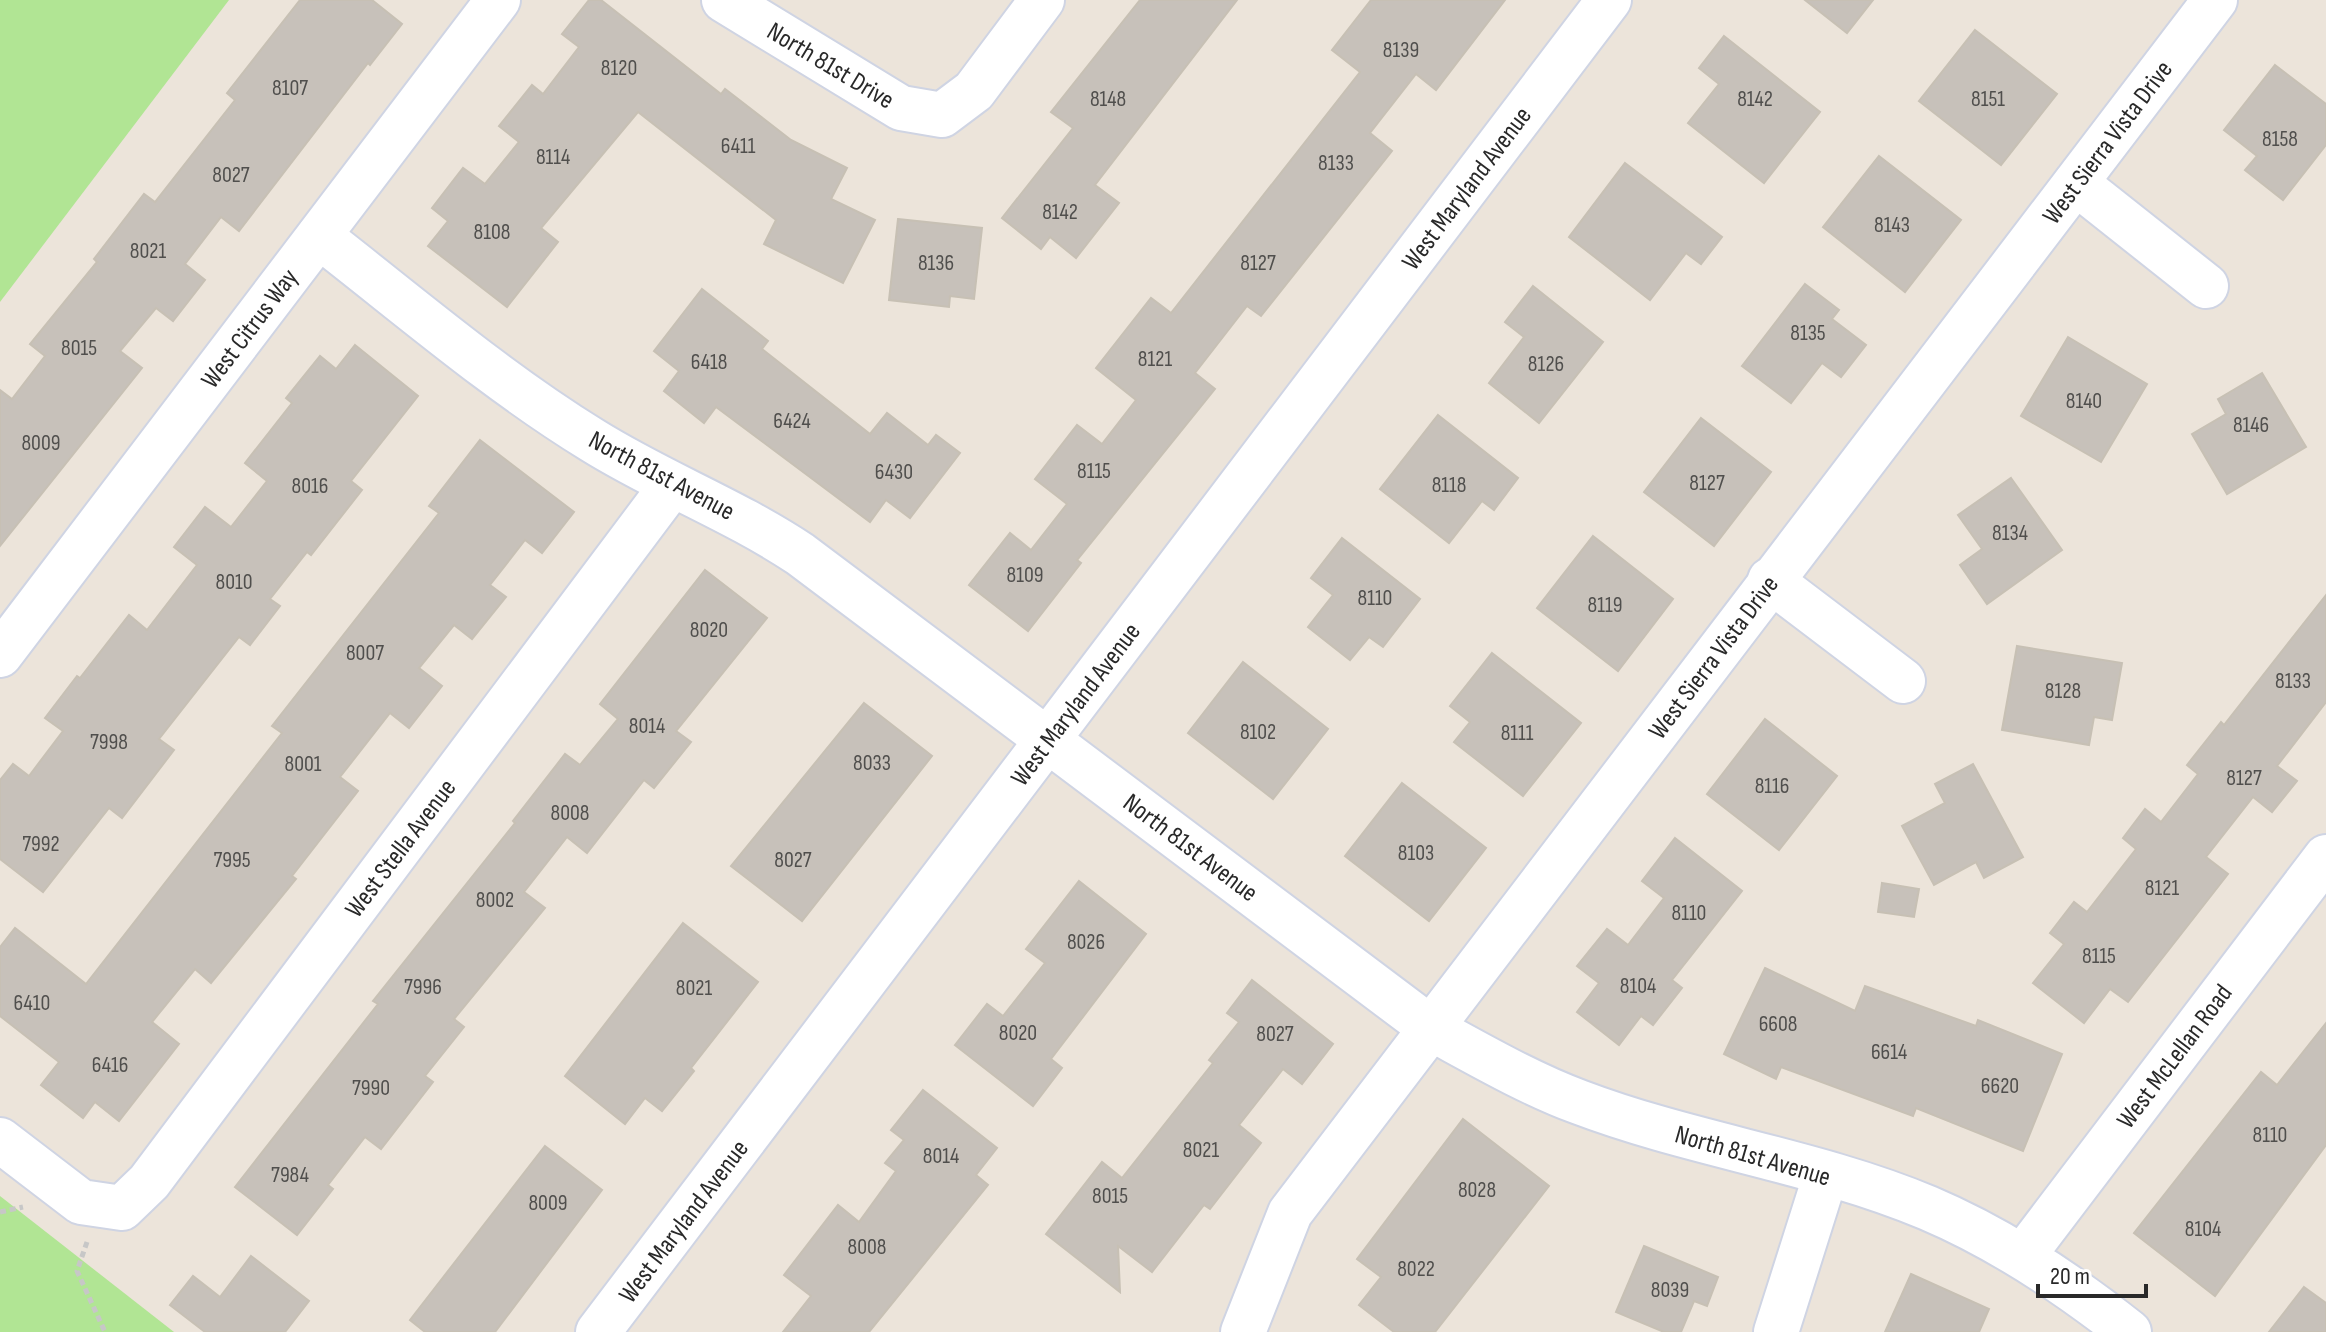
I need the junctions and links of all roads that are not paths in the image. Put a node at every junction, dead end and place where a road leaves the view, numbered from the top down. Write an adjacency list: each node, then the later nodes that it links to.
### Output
1 (498, 0): 7 (street, West Citrus Way)
2 (724, 0): 3 (street, North 81st Drive)
3 (1042, 0)
4 (1609, 0): 13 (street, West Maryland Avenue)
5 (2215, 0): 6 (street, West Sierra Vista Drive)
6 (2076, 183): 8 (street); 10 (street, West Sierra Vista Drive)
7 (319, 236): 9 (street, North 81st Avenue); 11 (street, West Citrus Way)
8 (2206, 286)
9 (672, 485): 13 (street, North 81st Avenue); 16 (street, West Stella Avenue)
10 (1770, 580): 12 (street); 15 (street, West Sierra Vista Drive)
11 (0, 655)
12 (1903, 681)
13 (1048, 740): 15 (street, North 81st Avenue); 19 (street, West Maryland Avenue)
14 (2326, 857): 18 (street, West McLellan Road)
15 (1432, 1029): 17 (street, North 81st Avenue); 20 (street, West Sierra Vista Drive)
16 (0, 1140)
17 (1826, 1174): 18 (street, North 81st Avenue); 21 (street)
18 (2023, 1256): 22 (street, North 81st Avenue)
19 (598, 1332)
20 (1243, 1332)
21 (1776, 1332)
22 (2129, 1332)

